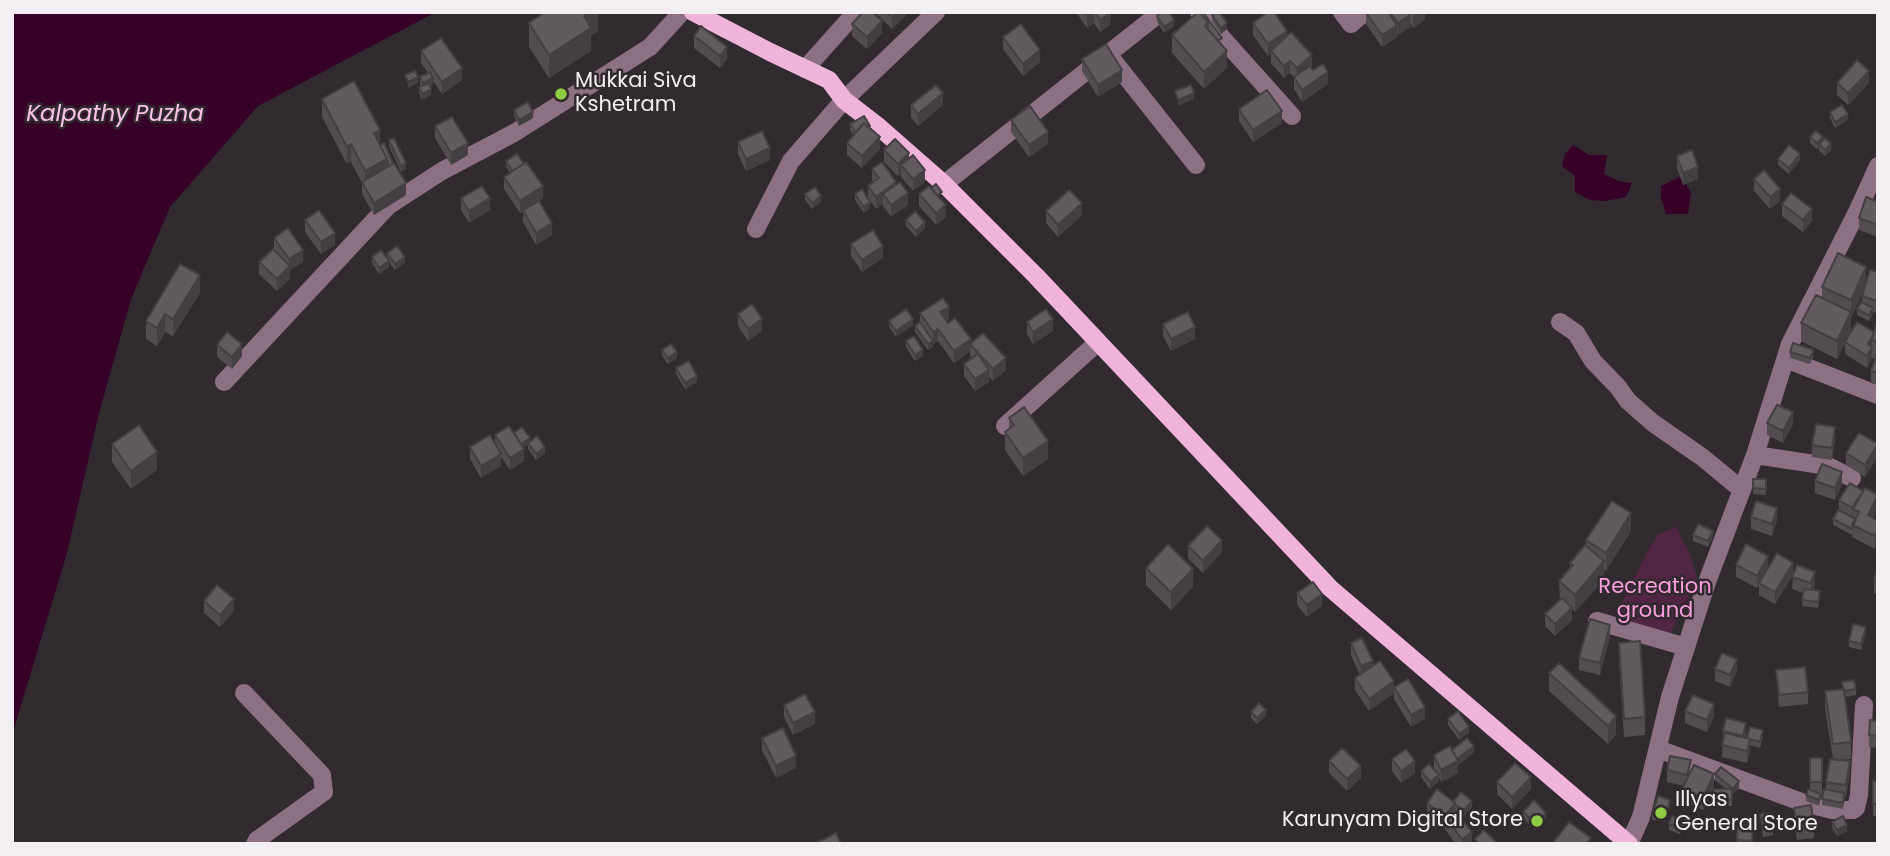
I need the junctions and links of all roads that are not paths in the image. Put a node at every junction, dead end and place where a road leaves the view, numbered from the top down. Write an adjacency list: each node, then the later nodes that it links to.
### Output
1 (682, 12): 20 (street)
2 (694, 12): 10 (main road)
3 (856, 12): 10 (street)
4 (936, 12): 11 (street)
5 (1160, 12): 9 (street)
6 (1199, 12): 12 (street)
7 (1342, 12): 8 (street)
8 (1365, 12)
9 (1108, 54): 13 (street); 15 (street)
10 (805, 69): 11 (main road)
11 (844, 100): 15 (main road); 16 (street)
12 (1292, 116)
13 (1196, 165)
14 (1878, 166): 19 (street)
15 (944, 184): 18 (main road)
16 (756, 229)
17 (1560, 322): 25 (street)
18 (1098, 342): 22 (street); 32 (main road)
19 (1786, 359): 21 (street); 23 (street)
20 (224, 382)
21 (1878, 395)
22 (1005, 426)
23 (1755, 455): 24 (street); 25 (street)
24 (1852, 478)
25 (1742, 490): 27 (street)
26 (1597, 621): 27 (street)
27 (1686, 647): 30 (street)
28 (244, 693): 31 (street)
29 (1864, 705): 30 (street)
30 (1658, 749): 32 (street)
31 (256, 844)
32 (1629, 844)

